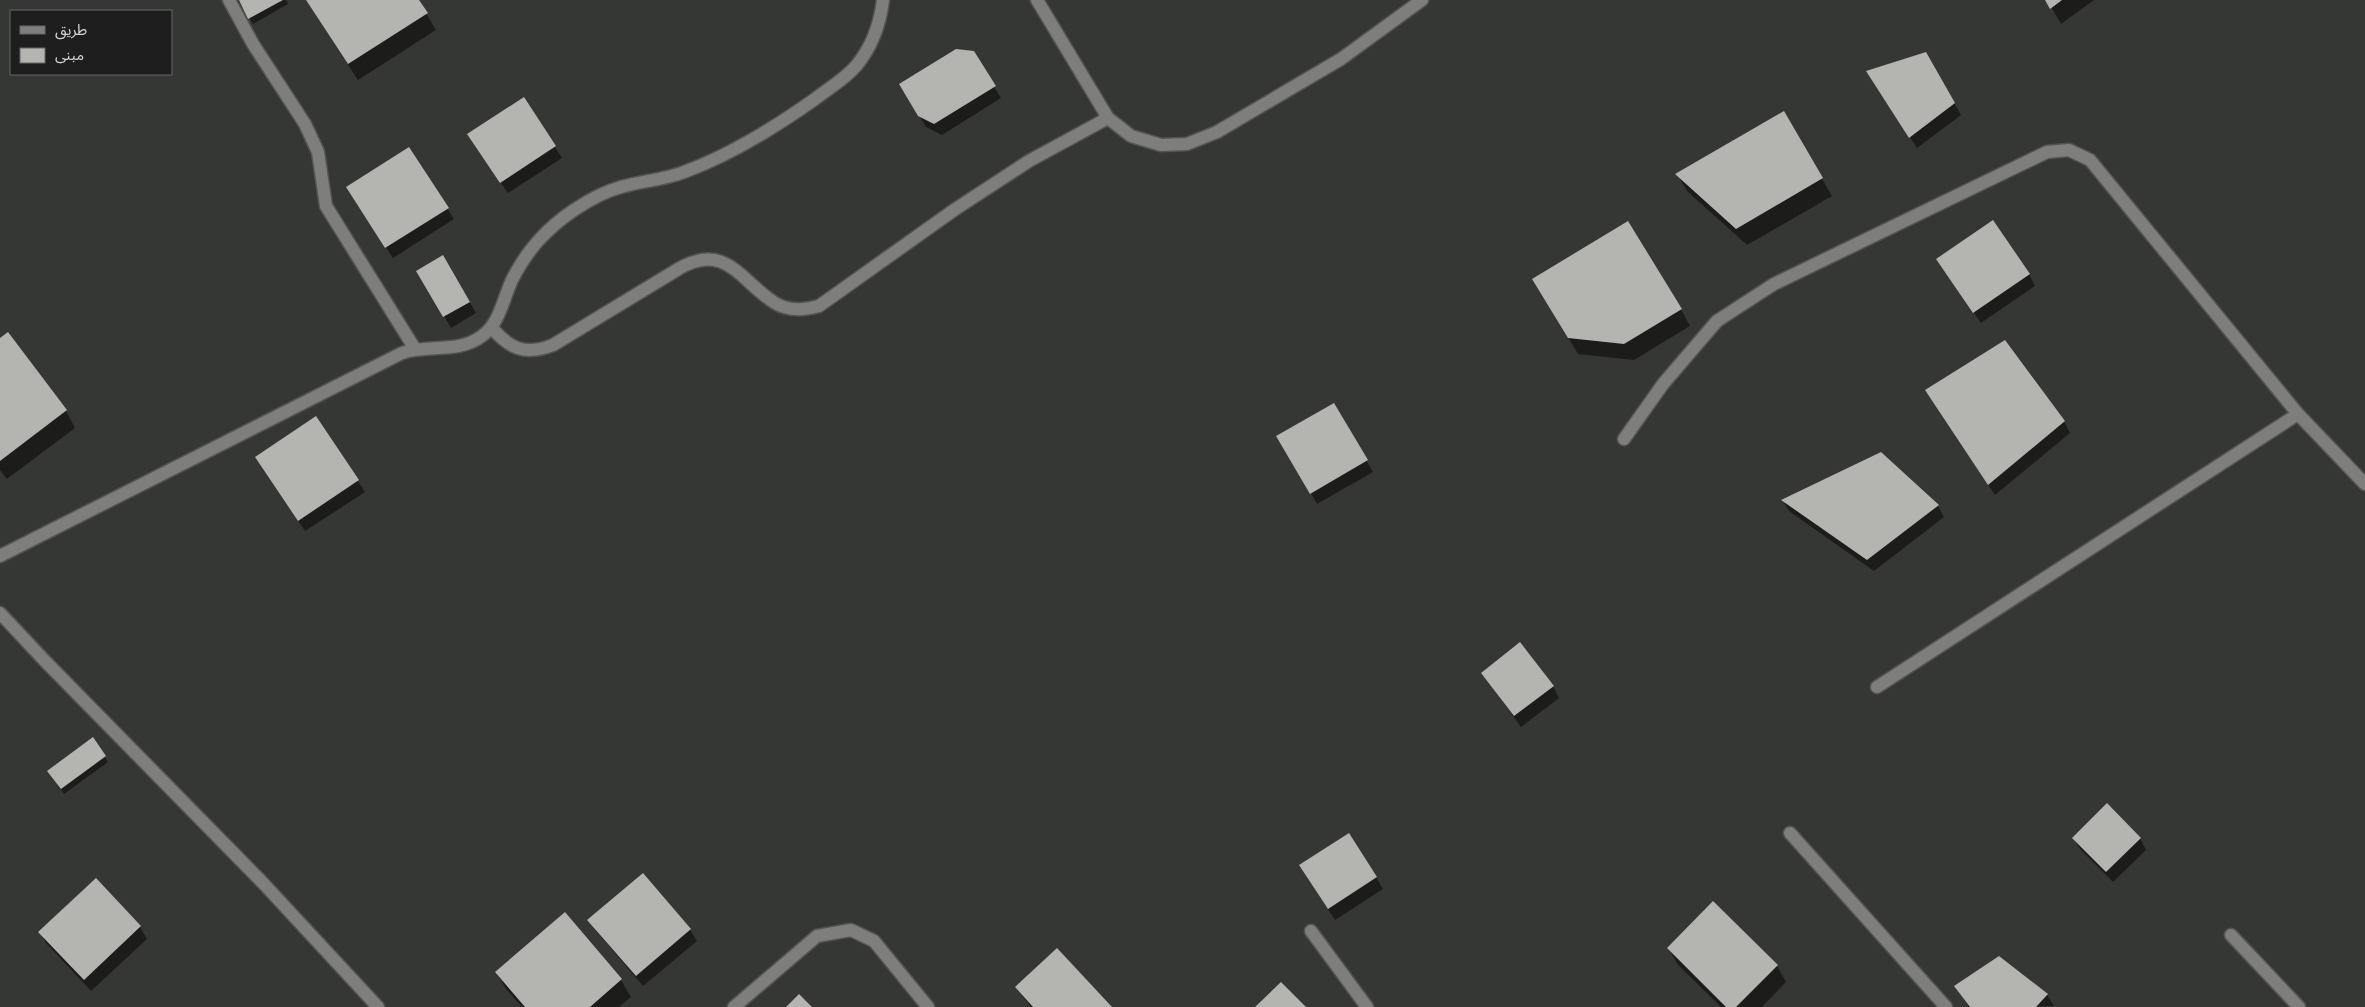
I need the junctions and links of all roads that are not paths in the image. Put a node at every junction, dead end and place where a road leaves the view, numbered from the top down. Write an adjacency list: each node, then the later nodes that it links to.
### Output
1 (229, 0): 7 (street)
2 (883, 0): 6 (street)
3 (1036, 0): 5 (street)
4 (1422, 0): 5 (street)
5 (1108, 118): 6 (street)
6 (491, 328): 7 (street)
7 (415, 349): 11 (street)
8 (2298, 414): 9 (street); 10 (street); 13 (street)
9 (1624, 439)
10 (2365, 484)
11 (0, 556)
12 (0, 613): 17 (street)
13 (1877, 687)
14 (1790, 833): 21 (street)
15 (1311, 931): 20 (street)
16 (2231, 935): 22 (street)
17 (378, 1007)
18 (734, 1007): 19 (street)
19 (928, 1007)
20 (1367, 1007)
21 (1946, 1007)
22 (2299, 1007)

